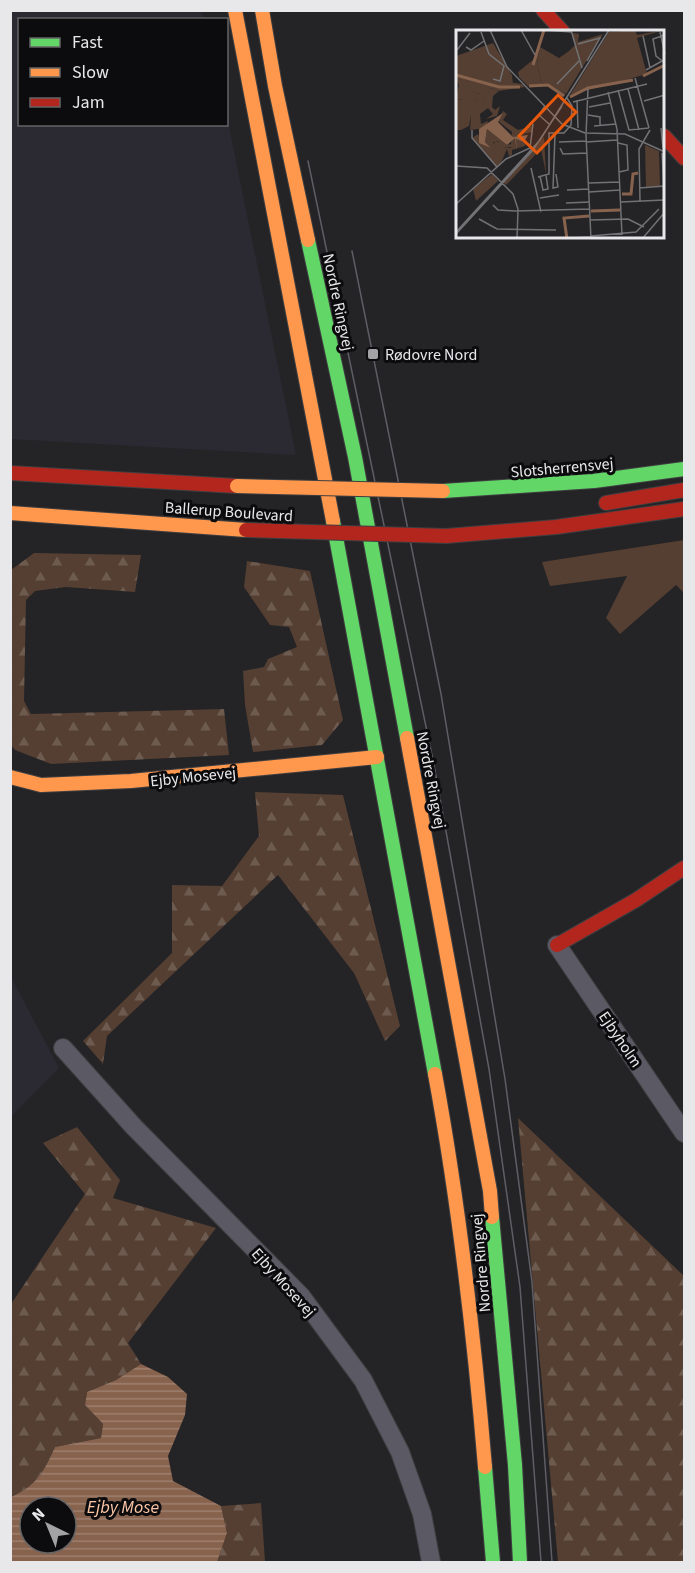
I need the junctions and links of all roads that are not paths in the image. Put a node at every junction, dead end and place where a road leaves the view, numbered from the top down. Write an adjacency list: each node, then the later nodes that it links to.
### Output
1 (235, 10): 16 (main road, Nordre Ringvej)
2 (262, 10): 24 (main road, Nordre Ringvej)
3 (543, 10): 4 (main road)
4 (561, 30)
5 (665, 138): 6 (main road)
6 (684, 158)
7 (684, 469): 10 (main road, Slotsherrensvej)
8 (10, 473): 10 (main road, Ballerup Boulevard, bridge)
9 (684, 490): 11 (main road)
10 (442, 491)
11 (589, 506)
12 (684, 509): 15 (main road)
13 (558, 512): 15 (main road)
14 (10, 513): 15 (main road, Ballerup Boulevard, bridge)
15 (495, 532)
16 (377, 757): 17 (main road, Ejby Mosevej); 23 (main road, Nordre Ringvej)
17 (10, 777)
18 (684, 868): 19 (main road)
19 (557, 945): 21 (street, Ejbyholm)
20 (63, 1048): 22 (street, Ejby Mosevej)
21 (684, 1133)
22 (431, 1563)
23 (493, 1563)
24 (520, 1563)

